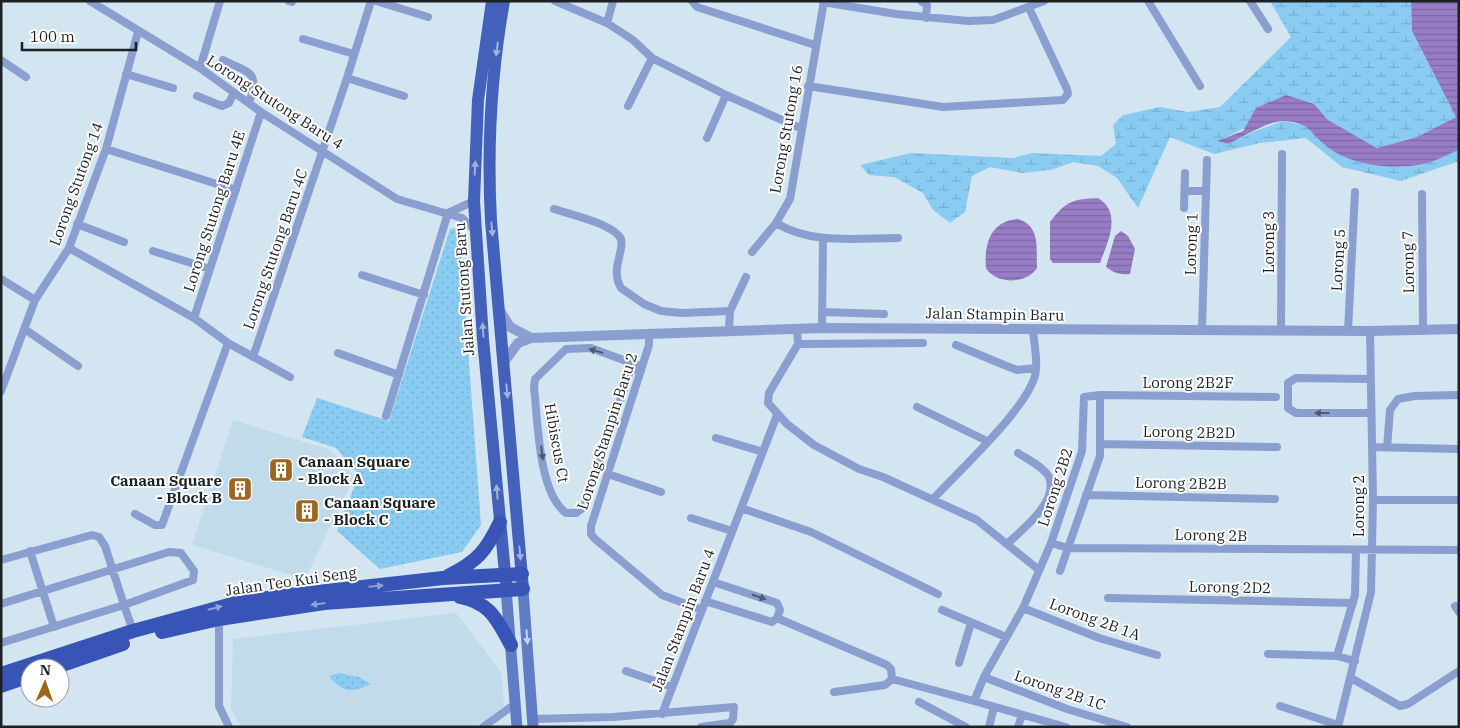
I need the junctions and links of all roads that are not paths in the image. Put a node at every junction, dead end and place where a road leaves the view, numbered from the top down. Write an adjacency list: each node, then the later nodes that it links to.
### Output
1 (90, 1): 21 (street, Lorong Stutong Baru 4)
2 (220, 1): 28 (street)
3 (370, 1): 24 (street, Lorong Stutong Baru 4C)
4 (376, 1): 17 (street)
5 (492, 1): 54 (main road, Jalan Stutong Baru, one-way to 5)
6 (504, 1): 73 (main road, Jalan Stutong Baru, one-way to 73)
7 (555, 1): 19 (street)
8 (613, 1): 19 (street)
9 (692, 1): 23 (street)
10 (824, 1): 15 (street); 23 (street, Lorong Stutong 16)
11 (921, 1): 18 (street)
12 (1044, 1): 16 (street)
13 (1148, 1): 33 (street)
14 (1250, 1): 20 (street)
15 (870, 5): 18 (street)
16 (1029, 8): 18 (street); 32 (street)
17 (428, 18)
18 (926, 18)
19 (607, 24): 25 (street)
20 (1268, 29)
21 (138, 32): 28 (street, Lorong Stutong Baru 4); 29 (street, Lorong Stutong 14)
22 (303, 39): 24 (street)
23 (815, 45): 32 (street, Lorong Stutong 16)
24 (354, 54): 31 (street, Lorong Stutong Baru 4C)
25 (652, 58): 36 (street); 40 (street)
26 (1, 60): 30 (street)
27 (223, 60): 39 (street)
28 (200, 68): 35 (street, Lorong Stutong Baru 4)
29 (126, 74): 34 (street); 44 (street, Lorong Stutong 14)
30 (26, 77)
31 (348, 78): 38 (street); 45 (street, Lorong Stutong Baru 4C)
32 (808, 86): 42 (street, Lorong Stutong 16)
33 (1200, 86)
34 (173, 88)
35 (234, 92): 37 (street); 39 (street, Lorong Stutong Baru 4)
36 (726, 95): 42 (street); 43 (street)
37 (197, 96)
38 (404, 96)
39 (249, 103): 41 (street, Lorong Stutong Baru 4)
40 (628, 106)
41 (261, 112): 45 (street, Lorong Stutong Baru 4); 49 (street, Lorong Stutong Baru 4E)
42 (800, 128): 58 (street, Lorong Stutong 16)
43 (707, 138)
44 (106, 149): 49 (street); 59 (street, Lorong Stutong 14)
45 (323, 150): 57 (street, Lorong Stutong Baru 4); 96 (street, Lorong Stutong Baru 4C)
46 (1282, 154): 85 (street, Lorong 3)
47 (1207, 160): 51 (street, Lorong 1)
48 (1185, 173): 50 (street)
49 (236, 190): 67 (street, Lorong Stutong Baru 4E)
50 (1184, 191): 51 (street); 55 (street)
51 (1206, 191): 80 (street, Lorong 1)
52 (1355, 192): 86 (street, Lorong 5)
53 (1422, 194): 88 (street, Lorong 7)
54 (474, 201): 57 (street); 60 (main road, Jalan Stutong Baru)
55 (1184, 208)
56 (554, 209): 74 (street)
57 (448, 213): 60 (street, Lorong Stutong Baru 4); 71 (street)
58 (776, 223): 61 (street); 66 (street, Lorong Stutong 16)
59 (78, 224): 63 (street); 64 (street, Lorong Stutong 14)
60 (476, 231): 131 (main road, Jalan Stutong Baru, one-way to 60)
61 (823, 238): 62 (street); 75 (street)
62 (898, 238)
63 (124, 242)
64 (70, 248): 72 (street, Lorong Stutong 14); 77 (street)
65 (153, 251): 67 (street)
66 (752, 252)
67 (210, 269): 77 (street, Lorong Stutong Baru 4E)
68 (362, 276): 71 (street)
69 (746, 277): 74 (street)
70 (1, 279): 72 (street)
71 (424, 294): 101 (street)
72 (35, 300): 82 (street, Lorong Stutong 14)
73 (500, 311): 90 (street); 97 (main road, Jalan Stutong Baru)
74 (730, 311): 83 (street)
75 (823, 312): 76 (street); 78 (street)
76 (884, 314)
77 (194, 318): 92 (street)
78 (822, 328): 79 (street, Jalan Stampin Baru); 84 (street, Jalan Stampin Baru)
79 (796, 329): 83 (street, Jalan Stampin Baru); 93 (street)
80 (1202, 329): 84 (street, Jalan Stampin Baru); 85 (street, Jalan Stampin Baru)
81 (1459, 329): 88 (street, Jalan Stampin Baru)
82 (26, 330): 98 (street); 104 (street, Lorong Stutong 14)
83 (729, 330): 89 (street, Jalan Stampin Baru)
84 (1033, 330): 99 (street)
85 (1281, 330): 86 (street, Jalan Stampin Baru)
86 (1348, 330): 87 (street, Jalan Stampin Baru)
87 (1370, 331): 88 (street, Jalan Stampin Baru); 103 (street, Lorong 2)
88 (1423, 331)
89 (649, 334): 90 (street, Jalan Stampin Baru); 100 (street, Lorong Stampin Baru 2)
90 (531, 338): 97 (street)
91 (923, 343): 93 (street)
92 (228, 344): 96 (street); 129 (street)
93 (798, 344): 110 (street)
94 (956, 345): 99 (street)
95 (338, 353): 101 (street)
96 (253, 356): 102 (street)
97 (504, 362): 144 (main road, Jalan Stutong Baru, one-way to 144)
98 (78, 366)
99 (1036, 368): 113 (street)
100 (641, 369): 100 (street, Hibiscus Ct, one-way to 100); 121 (street, Lorong Stampin Baru 2)
101 (399, 375): 111 (street)
102 (290, 377)
103 (1370, 379): 109 (street, Lorong 2); 109 (street, one-way to 103)
104 (1, 391)
105 (1100, 395): 107 (street, Lorong 2B2F); 114 (street); 134 (street, Lorong 2B2)
106 (1459, 395): 117 (street)
107 (1276, 397)
108 (918, 407): 113 (street)
109 (1371, 414): 116 (street, Lorong 2)
110 (777, 415): 119 (street, Jalan Stampin Baru 4); 124 (street)
111 (386, 416)
112 (716, 438): 119 (street)
113 (986, 441): 124 (street)
114 (1100, 444): 115 (street, Lorong 2B2D); 123 (street)
115 (1277, 447)
116 (1372, 448): 117 (street); 126 (street, Lorong 2)
117 (1387, 448): 118 (street)
118 (1459, 449)
119 (763, 452): 128 (street, Jalan Stampin Baru 4)
120 (1018, 453): 133 (street)
121 (608, 474): 122 (street); 158 (street, Lorong Stampin Baru 2)
122 (661, 492)
123 (1086, 495): 125 (street, Lorong 2B2B); 135 (street)
124 (933, 499): 133 (street)
125 (1275, 499)
126 (1373, 500): 127 (street); 136 (street, Lorong 2)
127 (1459, 500)
128 (741, 508): 132 (street, Jalan Stampin Baru 4); 151 (street)
129 (135, 514)
130 (691, 518): 132 (street)
131 (500, 522): 145 (highway); 146 (main road, Jalan Stutong Baru)
132 (732, 531): 147 (street, Jalan Stampin Baru 4)
133 (1008, 543): 142 (street)
134 (1051, 543): 135 (street, Lorong 2B); 142 (street, Lorong 2B2)
135 (1068, 548): 139 (street, Lorong 2B); 143 (street)
136 (1372, 550): 137 (street, Lorong 2B); 139 (street, Lorong 2B); 172 (street, Lorong 2)
137 (1459, 550)
138 (30, 551): 140 (street); 141 (street); 149 (street)
139 (1356, 551): 154 (street)
140 (1, 560)
141 (111, 568): 149 (street); 156 (street); 156 (street)
142 (1040, 570): 157 (street, Lorong 2B2)
143 (1060, 571)
144 (522, 574): 146 (highway); 148 (main road, Jalan Stutong Baru)
145 (443, 578): 146 (highway, Jalan Teo Kui Seng); 164 (highway, Jalan Teo Kui Seng, one-way to 145)
146 (505, 582): 148 (highway); 150 (highway, Jalan Teo Kui Seng); 167 (main road)
147 (713, 582): 153 (street, Jalan Stampin Baru 4); 160 (street, one-way to 160)
148 (523, 589): 192 (main road, one-way to 192)
149 (42, 590): 155 (street); 163 (street)
150 (443, 593): 161 (highway, Jalan Teo Kui Seng, one-way to 161); 167 (highway)
151 (938, 594)
152 (1108, 598): 154 (street, Lorong 2D2)
153 (705, 601): 158 (street, Jalan Stampin Baru 4); 160 (street)
154 (1353, 603): 170 (street)
155 (1, 604)
156 (124, 605): 163 (street); 164 (street)
157 (1024, 608): 165 (street, Lorong 2B2); 169 (street, Lorong 2B 1A)
158 (702, 610): 182 (street, Jalan Stampin Baru 4)
159 (942, 610): 162 (street)
160 (777, 618): 178 (street)
161 (219, 619): 171 (highway, Jalan Teo Kui Seng); 194 (street)
162 (971, 623): 165 (street); 173 (street)
163 (54, 626): 166 (street)
164 (134, 631): 176 (highway, Jalan Teo Kui Seng)
165 (1006, 637): 177 (street, Lorong 2B2)
166 (1, 643)
167 (511, 645): 186 (main road)
168 (1268, 654): 170 (street)
169 (1158, 655)
170 (1337, 656): 172 (street)
171 (70, 662)
172 (1355, 662): 179 (street, Lorong 2)
173 (959, 663)
174 (626, 671): 182 (street)
175 (1459, 672): 179 (street)
176 (1, 674)
177 (984, 677): 184 (street, Lorong 2B2); 203 (street, Lorong 2B 1C)
178 (892, 678): 183 (street); 184 (street)
179 (1351, 678): 193 (street, Lorong 2)
180 (20, 679): 181 (highway)
181 (1, 686)
182 (672, 686): 189 (street, Jalan Stampin Baru 4)
183 (834, 692)
184 (974, 700): 187 (street)
185 (919, 702): 199 (street)
186 (515, 704): 195 (street); 196 (main road)
187 (994, 706): 190 (street); 200 (street)
188 (1280, 706): 193 (street)
189 (662, 714): 191 (street, Jalan Stampin Baru 4); 198 (street)
190 (1022, 715): 201 (street); 202 (street)
191 (613, 717): 192 (street, Jalan Stampin Baru 4); 197 (street)
192 (533, 723)
193 (1338, 726)
194 (229, 727)
195 (483, 727)
196 (517, 727)
197 (613, 727)
198 (701, 727)
199 (966, 727)
200 (989, 727)
201 (1018, 727)
202 (1066, 727)
203 (1127, 727)

